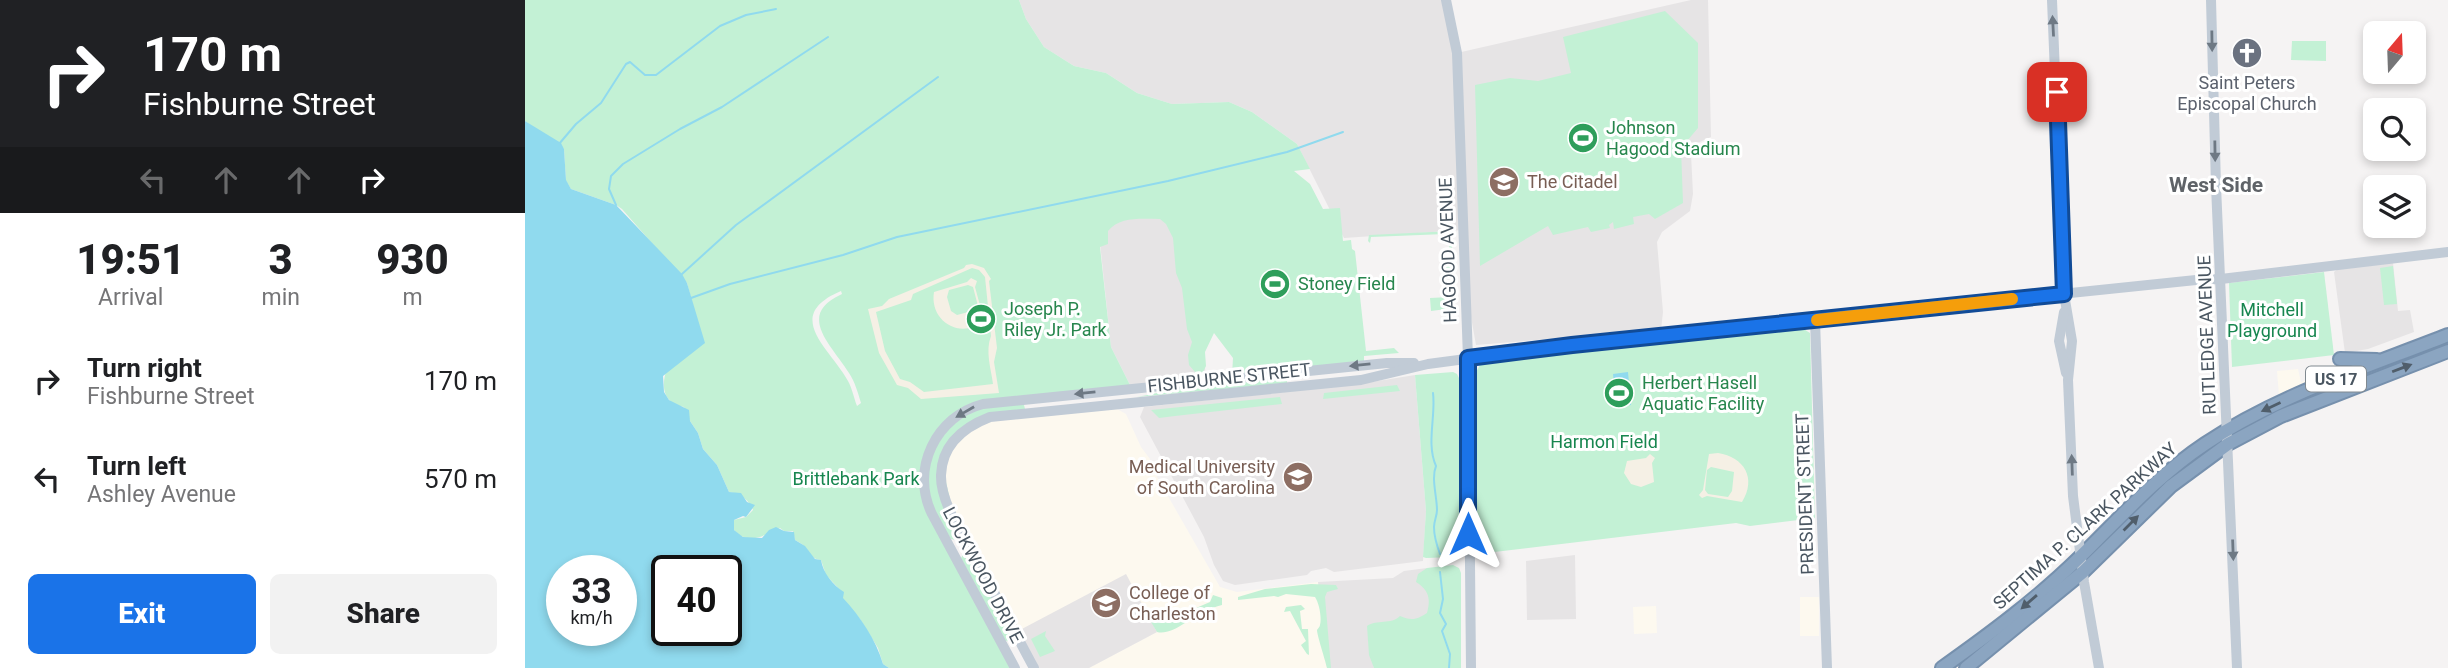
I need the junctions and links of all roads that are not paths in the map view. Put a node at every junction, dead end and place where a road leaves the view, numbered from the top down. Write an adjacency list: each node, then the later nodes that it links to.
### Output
1 (1445, 0): 10 (street, HAGOOD AVENUE)
2 (2052, 0): 6 (street, one-way to 2)
3 (2211, 0): 5 (street, RUTLEDGE AVENUE, one-way to 5)
4 (2448, 251): 5 (street, FISHBURNE STREET)
5 (2221, 279): 6 (street, FISHBURNE STREET); 20 (street, RUTLEDGE AVENUE)
6 (2064, 294): 7 (street, FISHBURNE STREET); 24 (street, one-way to 6)
7 (1815, 320): 10 (street, FISHBURNE STREET); 31 (street, PRESIDENT STREET)
8 (2448, 335): 12 (highway, SEPTIMA P. CLARK PARKWAY / US 17)
9 (2448, 351): 21 (highway, SEPTIMA P. CLARK PARKWAY / US 17, one-way to 9)
10 (1468, 358): 13 (street, FISHBURNE STREET); 30 (street, HAGOOD AVENUE)
11 (2340, 359): 12 (highway)
12 (2384, 360): 20 (highway, SEPTIMA P. CLARK PARKWAY / US 17, one-way to 20)
13 (1428, 364): 14 (street, FISHBURNE STREET, one-way to 14); 15 (street, FISHBURNE STREET)
14 (1298, 372): 15 (street); 16 (street, FISHBURNE STREET)
15 (1300, 387): 18 (street, FISHBURNE STREET)
16 (1115, 390): 17 (street, FISHBURNE STREET, one-way to 17); 18 (street)
17 (1031, 399): 19 (street); 23 (street, LOCKWOOD DRIVE, one-way to 23)
18 (1125, 404): 19 (street, FISHBURNE STREET)
19 (1031, 413): 22 (street, LOCKWOOD DRIVE)
20 (2227, 431): 21 (street, RUTLEDGE AVENUE); 24 (highway, SEPTIMA P. CLARK PARKWAY / US 17)
21 (2228, 444): 25 (highway, SEPTIMA P. CLARK PARKWAY / US 17, one-way to 21); 35 (street, RUTLEDGE AVENUE, one-way to 35)
22 (967, 542): 23 (street); 26 (street, LOCKWOOD DRIVE)
23 (951, 551): 27 (street, LOCKWOOD DRIVE)
24 (2080, 557): 25 (street); 32 (highway, SEPTIMA P. CLARK PARKWAY / US 17, one-way to 32)
25 (2083, 572): 33 (highway, SEPTIMA P. CLARK PARKWAY / US 17); 34 (street)
26 (1020, 641): 27 (street); 29 (street, LOCKWOOD DRIVE)
27 (1005, 650): 28 (street, LOCKWOOD DRIVE)
28 (1015, 668)
29 (1034, 668)
30 (1471, 668)
31 (1827, 668)
32 (1942, 668)
33 (1966, 668)
34 (2099, 668)
35 (2238, 668)

